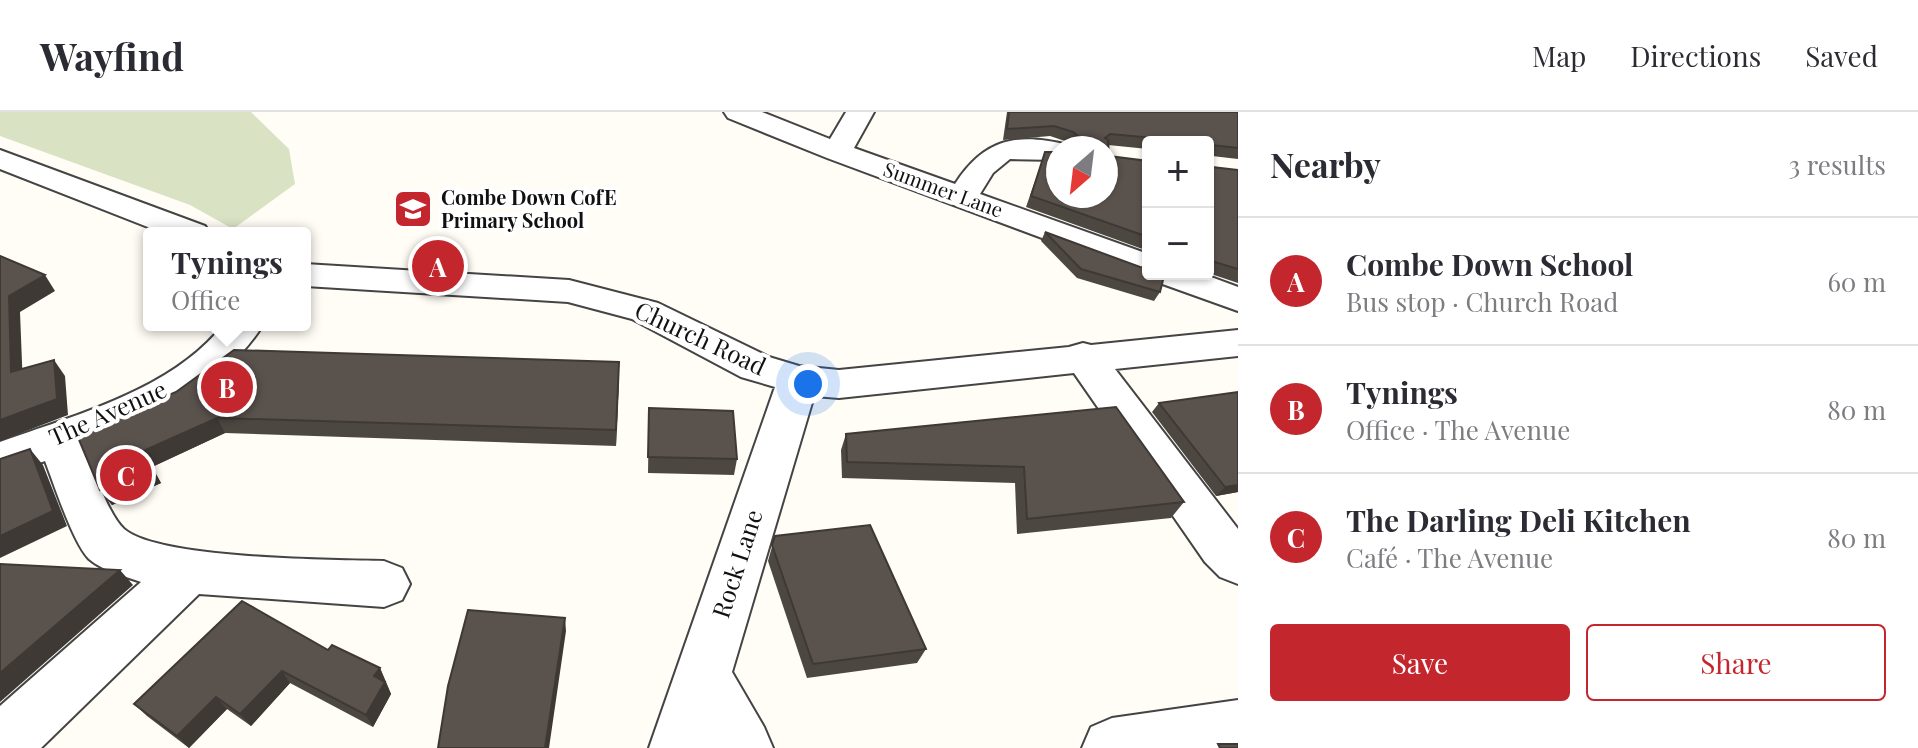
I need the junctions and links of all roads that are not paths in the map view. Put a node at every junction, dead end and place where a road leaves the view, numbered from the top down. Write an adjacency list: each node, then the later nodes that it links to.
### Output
1 (738, 112): 4 (street, Summer Lane)
2 (860, 112): 4 (street)
3 (1046, 150): 6 (street)
4 (837, 152): 6 (street, Summer Lane)
5 (0, 159): 7 (street)
6 (963, 196): 8 (street, Summer Lane)
7 (177, 227)
8 (1142, 264)
9 (311, 275): 15 (street, Church Road)
10 (1186, 280): 11 (street)
11 (1238, 300)
12 (240, 331): 16 (street, The Avenue)
13 (1238, 343): 14 (street, Church Road)
14 (1083, 356): 15 (street, Church Road); 18 (street)
15 (798, 380): 21 (street, Rock Lane)
16 (58, 438): 17 (street, The Avenue); 19 (street)
17 (0, 460)
18 (1238, 562)
19 (190, 570): 20 (street); 23 (street)
20 (384, 584)
21 (703, 673): 24 (street, Rock Lane); 25 (street)
22 (1238, 730): 26 (street)
23 (0, 746)
24 (679, 748)
25 (743, 748)
26 (1112, 748)

